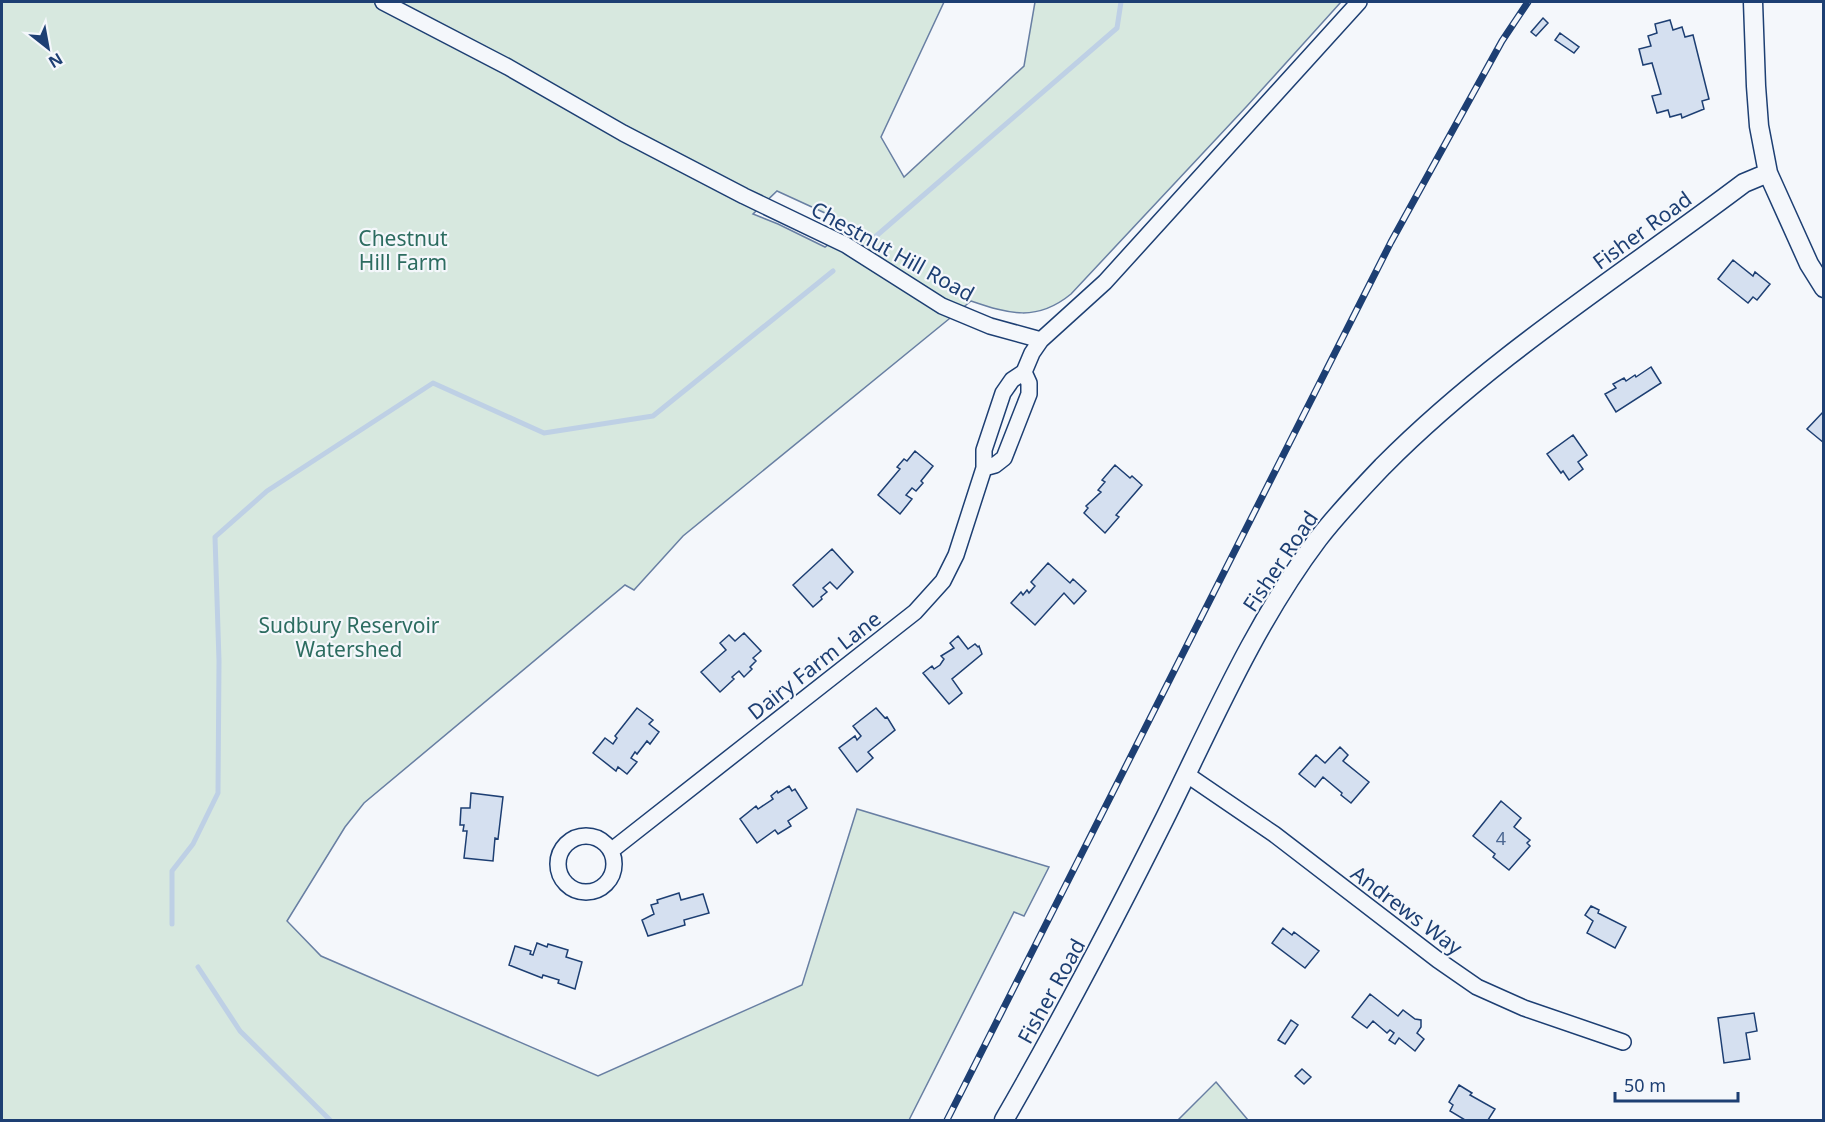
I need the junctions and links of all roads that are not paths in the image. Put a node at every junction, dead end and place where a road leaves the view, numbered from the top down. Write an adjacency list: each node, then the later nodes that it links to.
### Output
1 (383, 2): 6 (street, Chestnut Hill Road)
2 (1359, 2): 6 (street)
3 (1753, 2): 4 (street)
4 (1768, 173): 5 (street); 9 (street, Fisher Road)
5 (1824, 288)
6 (1041, 340): 7 (street, Dairy Farm Lane)
7 (1024, 372): 8 (street, Dairy Farm Lane); 8 (street)
8 (984, 468): 10 (street, Dairy Farm Lane)
9 (1186, 774): 11 (street, Andrews Way); 12 (street, Fisher Road)
10 (612, 850)
11 (1623, 1042)
12 (1004, 1120)

